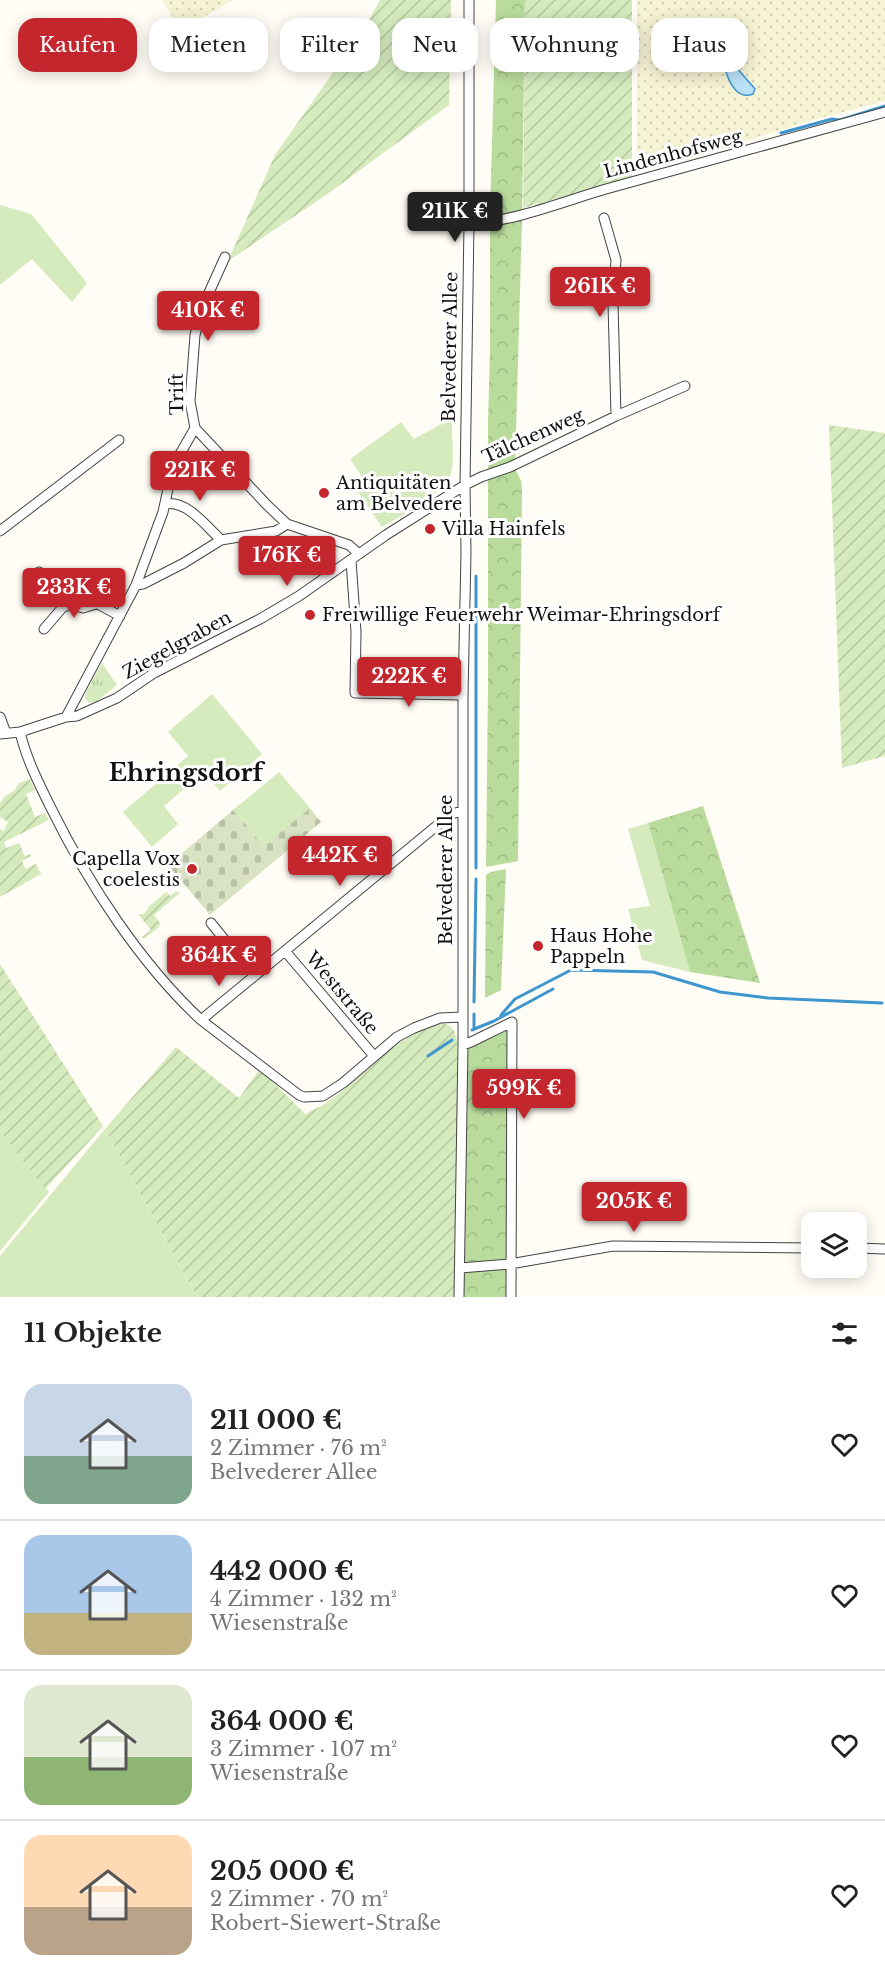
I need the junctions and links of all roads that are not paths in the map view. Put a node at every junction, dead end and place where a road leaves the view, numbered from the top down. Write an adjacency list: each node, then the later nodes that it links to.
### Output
1 (469, 0): 4 (street, Belvederer Allee)
2 (885, 112): 4 (street, Lindenhofsweg)
3 (603, 218): 7 (street)
4 (469, 224): 10 (street, Belvederer Allee)
5 (225, 257): 8 (street, Trift)
6 (685, 386): 7 (street, Tälchenweg)
7 (616, 416): 10 (street, Tälchenweg)
8 (195, 428): 11 (street); 12 (street)
9 (119, 440): 13 (street)
10 (465, 485): 15 (street, Ziegelgraben); 21 (street, Belvederer Allee)
11 (165, 504): 14 (street); 17 (street)
12 (287, 524): 14 (street); 15 (street)
13 (0, 531)
14 (221, 540): 17 (street)
15 (355, 557): 21 (street); 23 (street, Ziegelgraben)
16 (39, 572): 18 (street)
17 (136, 585): 19 (street)
18 (96, 604): 19 (street); 20 (street)
19 (120, 616): 23 (street)
20 (44, 629)
21 (463, 695): 26 (street, Belvederer Allee)
22 (0, 717): 25 (street)
23 (66, 717): 24 (street, Ziegelgraben)
24 (20, 732): 25 (street, Ziegelgraben); 31 (street)
25 (3, 734)
26 (463, 811): 28 (street); 30 (street, Belvederer Allee)
27 (211, 923): 29 (street)
28 (285, 951): 29 (street); 33 (street, Weststraße)
29 (254, 976): 31 (street)
30 (462, 1017): 32 (street, Belvederer Allee); 33 (street)
31 (201, 1020): 33 (street)
32 (463, 1045): 37 (street); 38 (street, Belvederer Allee)
33 (374, 1056)
34 (801, 1248): 37 (street)
35 (867, 1248): 36 (street)
36 (885, 1249)
37 (510, 1264): 38 (street); 40 (street)
38 (460, 1268): 39 (street, Belvederer Allee)
39 (459, 1297)
40 (511, 1297)

